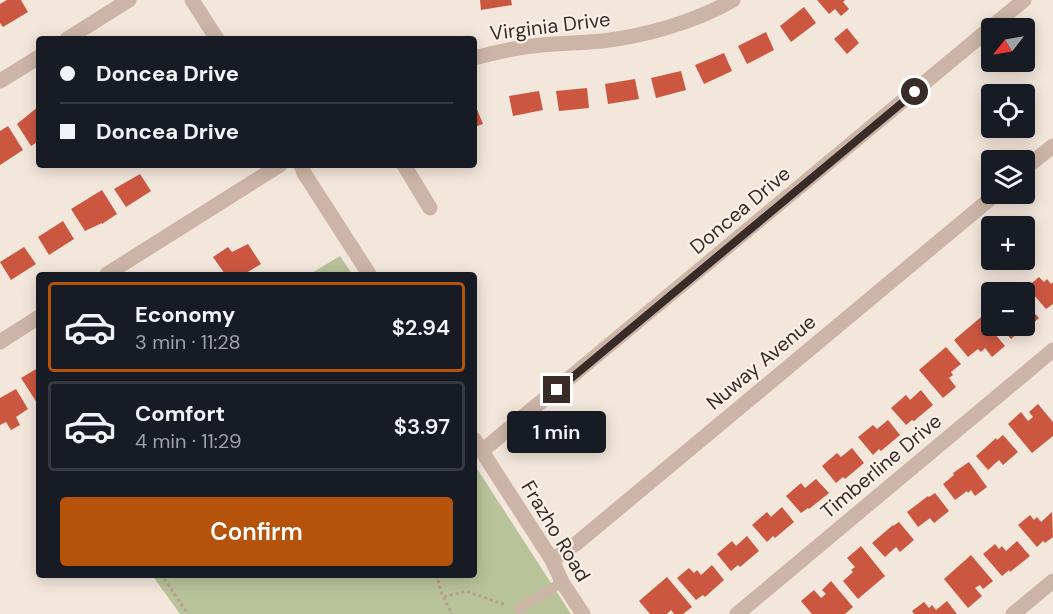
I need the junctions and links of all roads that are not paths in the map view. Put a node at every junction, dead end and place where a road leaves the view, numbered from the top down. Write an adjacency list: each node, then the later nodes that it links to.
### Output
1 (129, 0): 5 (street)
2 (192, 0): 6 (street)
3 (733, 0): 7 (street, Virginia Drive)
4 (1024, 0): 22 (street, Doncea Drive)
5 (72, 36)
6 (216, 36)
7 (477, 57)
8 (36, 59): 9 (street)
9 (0, 81)
10 (1053, 146): 11 (street)
11 (1035, 161)
12 (275, 168): 17 (street)
13 (302, 168): 18 (street)
14 (406, 168): 16 (street)
15 (984, 204): 23 (street, Nuway Avenue)
16 (430, 208)
17 (110, 272)
18 (368, 272)
19 (36, 320): 20 (street)
20 (0, 342)
21 (1053, 350): 28 (street, Timberline Drive)
22 (478, 445): 23 (street, Frazho Road)
23 (552, 560): 25 (street, Frazho Road)
24 (1053, 581): 29 (street)
25 (562, 582): 26 (lane); 27 (street, Frazho Road)
26 (519, 609)
27 (583, 614)
28 (737, 614)
29 (1013, 614)

